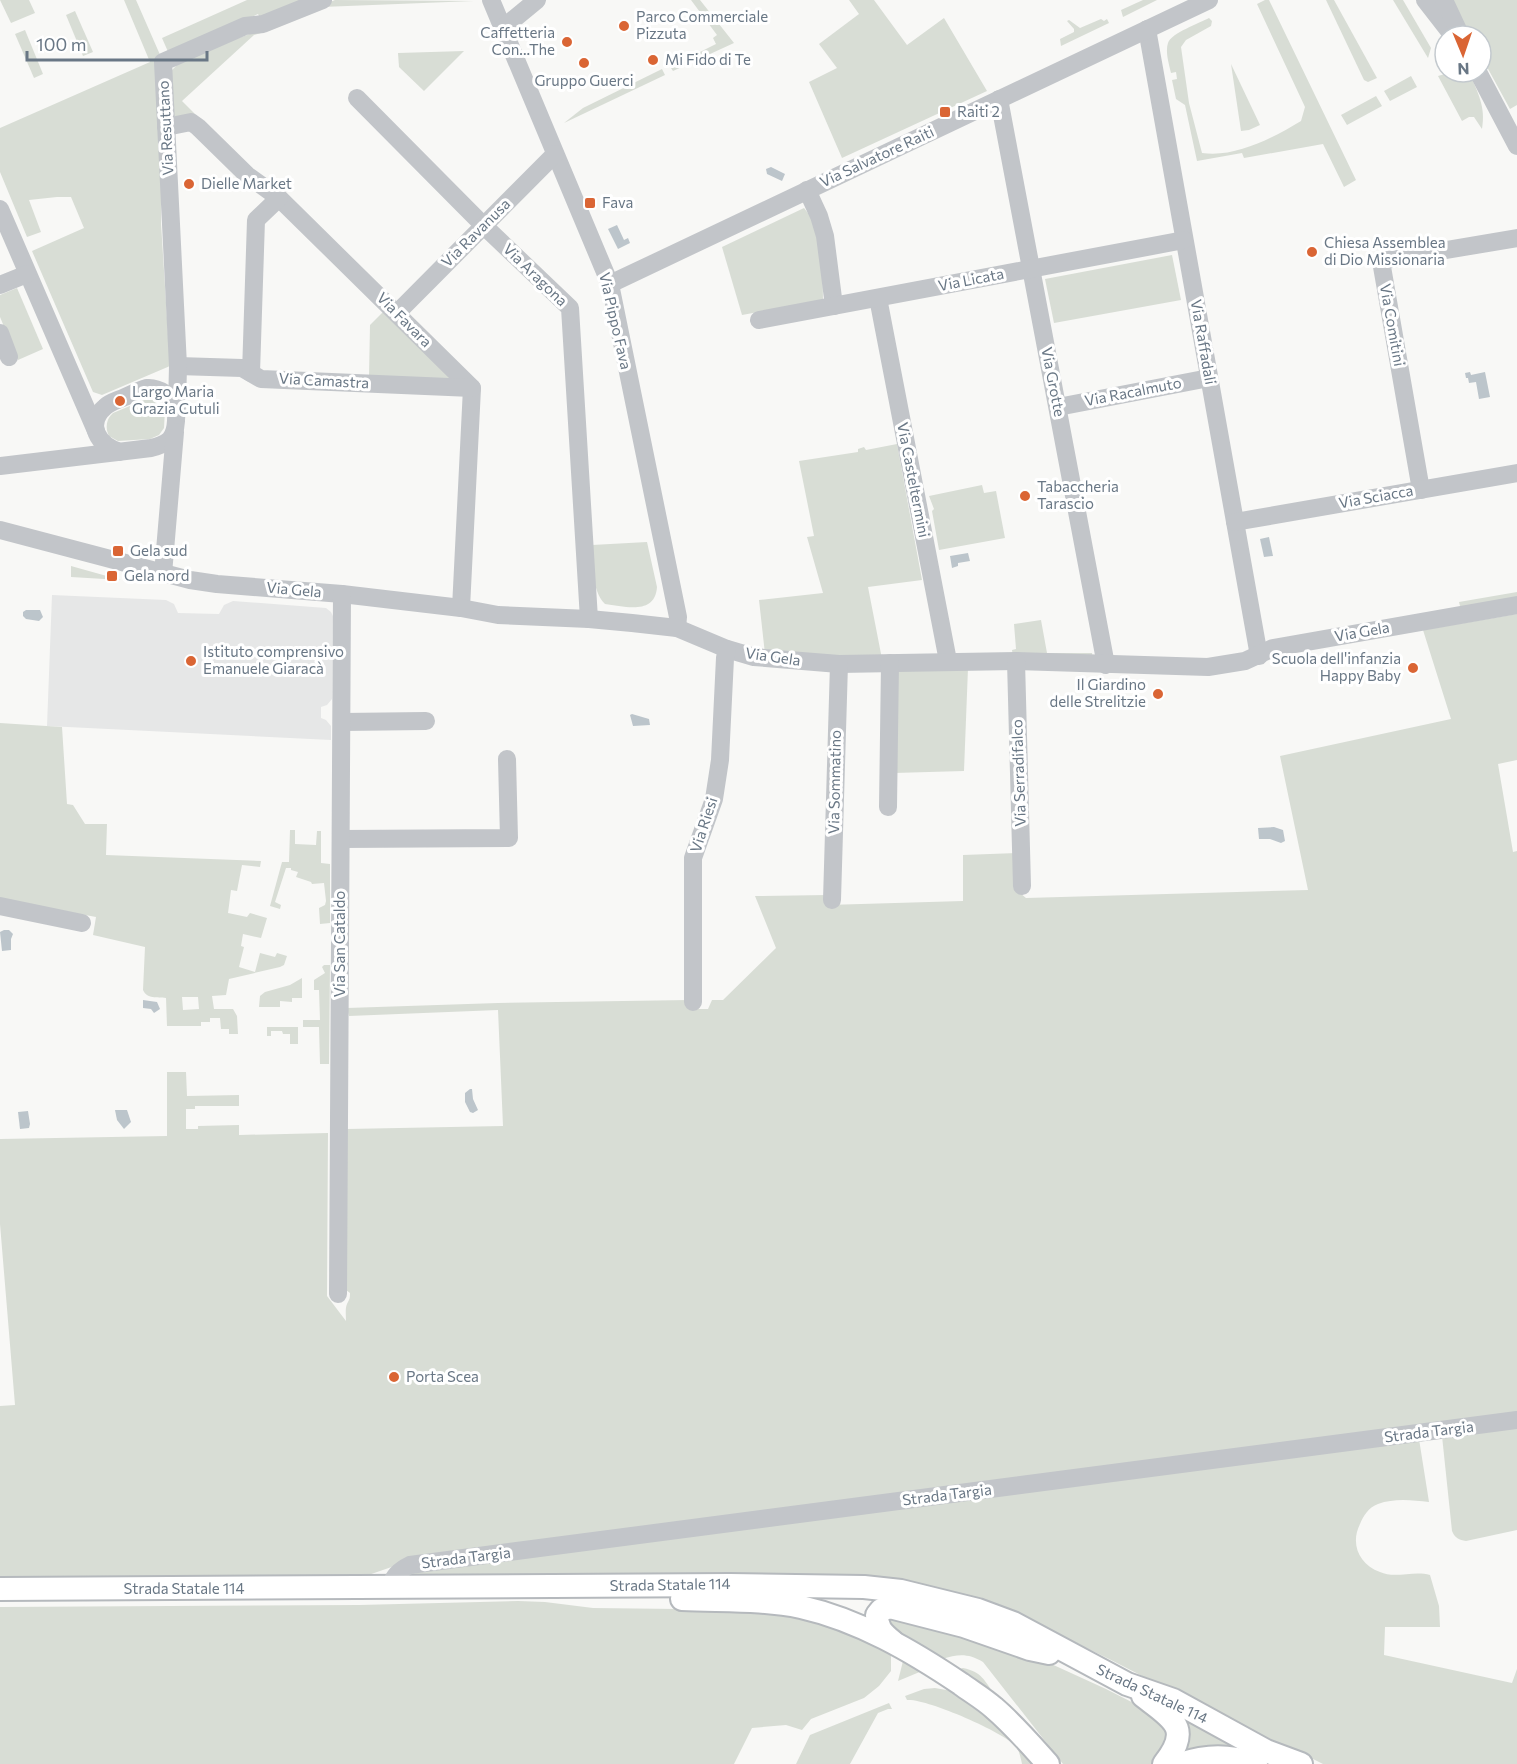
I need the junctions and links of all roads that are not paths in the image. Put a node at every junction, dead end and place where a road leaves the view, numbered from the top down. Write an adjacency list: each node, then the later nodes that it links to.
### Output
1 (323, 0): 15 (street, Via Resuttano)
2 (491, 0): 9 (street, Via Pippo Fava)
3 (537, 0): 9 (street)
4 (1209, 0): 10 (street, Via Salvatore Raiti)
5 (1425, 0): 7 (street)
6 (1444, 0): 8 (street)
7 (1444, 24)
8 (1455, 24)
9 (503, 28): 17 (street, Via Pippo Fava)
10 (1147, 29): 13 (street, Via Salvatore Raiti); 23 (street, Via Raffadali)
11 (1487, 84): 14 (street)
12 (357, 98): 21 (street, Via Aragona)
13 (999, 99): 18 (street, Via Salvatore Raiti); 24 (street, Via Grotte)
14 (1511, 118): 16 (street)
15 (166, 127): 19 (street, Via Favara); 34 (street, Via Resuttano)
16 (1517, 146)
17 (555, 154): 21 (street, Via Ravanusa); 26 (street, Via Pippo Fava)
18 (807, 190): 26 (street, Via Salvatore Raiti); 29 (street)
19 (279, 198): 30 (street, Via Favara); 35 (street)
20 (0, 209): 25 (street)
21 (483, 225): 30 (street, Via Ravanusa); 57 (street, Via Aragona)
22 (1517, 238): 50 (street, Via Comitini)
23 (1184, 240): 24 (street, Via Licata); 36 (street, Via Raffadali)
24 (1032, 269): 28 (street, Via Licata); 41 (street, Via Grotte)
25 (27, 274): 27 (street); 39 (street)
26 (610, 284): 58 (street, Via Pippo Fava)
27 (0, 285)
28 (878, 298): 29 (street, Via Licata); 61 (street, Via Casteltermini)
29 (834, 306): 31 (street, Via Licata)
30 (397, 313): 38 (street, Via Favara)
31 (759, 320)
32 (0, 333): 33 (street)
33 (9, 357)
34 (178, 366): 35 (street, Via Camastra); 37 (street); 42 (street, Via Resuttano)
35 (252, 373): 38 (street, Via Camastra)
36 (1209, 378): 41 (street, Via Racalmuto); 51 (street, Via Raffadali)
37 (147, 388): 40 (street); 42 (street)
38 (472, 388): 56 (street)
39 (80, 395): 40 (street); 43 (street)
40 (108, 404): 43 (street)
41 (1058, 406): 65 (street, Via Grotte)
42 (177, 407): 44 (street)
43 (96, 431): 46 (street)
44 (175, 432): 45 (street); 48 (street)
45 (151, 448): 46 (street); 48 (street)
46 (120, 452): 47 (street)
47 (0, 466)
48 (172, 470): 53 (street)
49 (1517, 473): 50 (street, Via Sciacca)
50 (1421, 489): 51 (street, Via Sciacca)
51 (1235, 522): 60 (street, Via Raffadali)
52 (0, 530): 53 (street, Via Gela)
53 (163, 574): 54 (street, Via Gela)
54 (342, 594): 56 (street, Via Gela); 67 (street, Via San Cataldo)
55 (1517, 606): 60 (street, Via Gela)
56 (461, 608): 57 (street, Via Gela)
57 (590, 619): 58 (street, Via Gela)
58 (677, 628): 59 (street, Via Gela)
59 (726, 649): 64 (street, Via Gela); 75 (street, Via Riesi)
60 (1258, 656): 65 (street, Via Gela)
61 (948, 661): 62 (street, Via Gela); 63 (street, Via Gela)
62 (1016, 661): 65 (street, Via Gela); 71 (street, Via Serradifalco)
63 (890, 663): 64 (street, Via Gela); 69 (street)
64 (838, 664): 72 (street, Via Sommatino)
65 (1106, 665)
66 (426, 721): 67 (street)
67 (342, 722): 70 (street, Via San Cataldo)
68 (507, 759): 70 (street)
69 (888, 807)
70 (341, 839): 76 (street, Via San Cataldo)
71 (1022, 885)
72 (832, 900)
73 (0, 906): 74 (street)
74 (82, 923)
75 (693, 1002)
76 (338, 1294)
77 (1517, 1420): 78 (street, Strada Targia)
78 (389, 1588): 79 (main road, Strada Statale 114); 82 (main road, Strada Statale 114)
79 (0, 1589)
80 (0, 1600): 81 (main road, Strada Statale 114)
81 (892, 1641): 82 (main road); 84 (main road, Strada Statale 114)
82 (1082, 1661): 83 (main road, Strada Statale 114)
83 (1127, 1684): 85 (main road); 88 (main road, Strada Statale 114)
84 (1048, 1764)
85 (1164, 1764)
86 (1180, 1764): 87 (main road)
87 (1256, 1764)
88 (1301, 1764)

